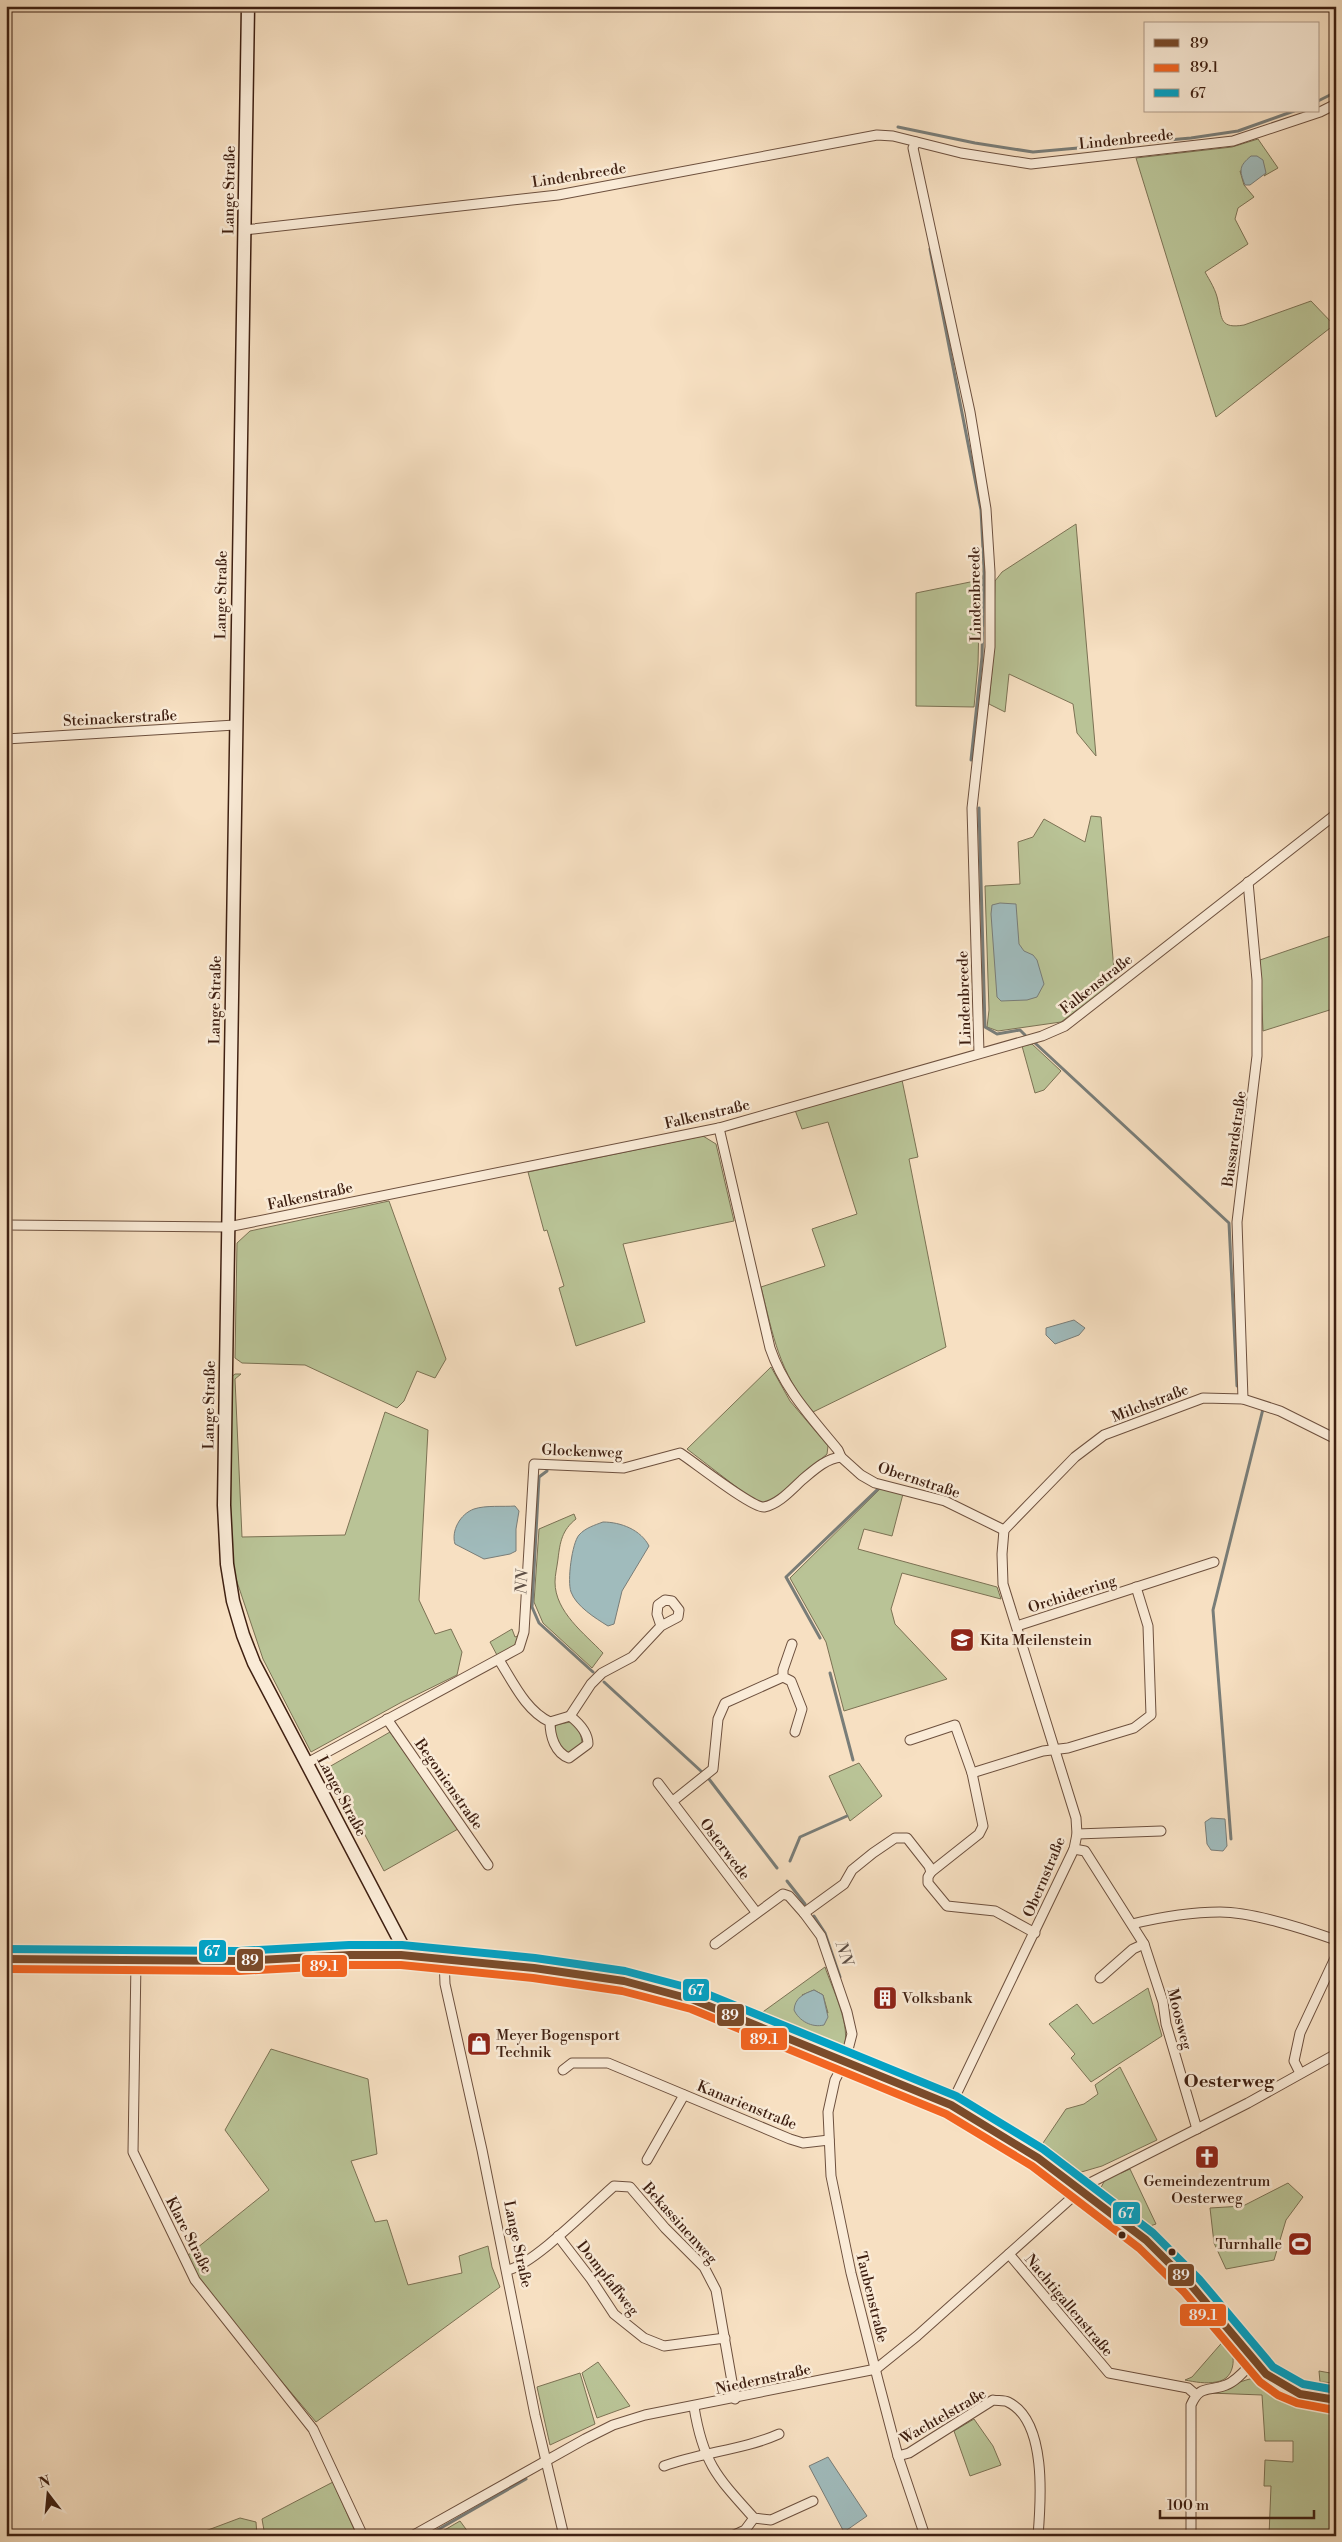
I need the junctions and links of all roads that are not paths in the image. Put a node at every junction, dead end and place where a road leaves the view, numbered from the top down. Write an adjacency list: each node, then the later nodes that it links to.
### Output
1 (248, 6): 4 (street, Lange Straße)
2 (1336, 104): 3 (street, Lindenbreede)
3 (916, 142): 4 (street, Lindenbreede); 9 (street, Lindenbreede)
4 (244, 230): 5 (street, Lange Straße)
5 (235, 725): 6 (street, Steinackerstraße); 12 (street, Lange Straße)
6 (6, 739)
7 (1336, 814): 8 (street, Falkenstraße)
8 (1248, 882): 9 (street, Falkenstraße); 13 (street, Bussardstraße)
9 (979, 1053): 10 (street, Falkenstraße)
10 (719, 1128): 12 (street, Falkenstraße); 15 (street, Obernstraße)
11 (6, 1224): 12 (street, Falkenstraße)
12 (228, 1227): 30 (street, Lange Straße)
13 (1243, 1399): 14 (street, Milchstraße); 16 (street, Milchstraße)
14 (1336, 1439)
15 (841, 1457): 16 (street, Obernstraße); 22 (street, Glockenweg)
16 (1004, 1530): 20 (street, Obernstraße)
17 (1214, 1562): 18 (street, Orchideering)
18 (1136, 1588): 20 (street, Orchideering); 29 (street, Orchideering)
19 (661, 1626): 24 (street)
20 (1017, 1626): 29 (street, Obernstraße)
21 (792, 1644): 23 (street)
22 (499, 1660): 25 (street, Glockenweg); 26 (street)
23 (784, 1677): 27 (street); 33 (street)
24 (570, 1716): 26 (street); 26 (street)
25 (387, 1720): 30 (street, Glockenweg); 37 (street, Begonienstraße)
26 (550, 1722)
27 (795, 1732)
28 (910, 1740): 31 (street)
29 (1054, 1750): 31 (street); 35 (street, Obernstraße)
30 (307, 1763): 46 (street, Lange Straße)
31 (972, 1774): 38 (street)
32 (658, 1783): 33 (street, Osterwede)
33 (672, 1801): 39 (street, Osterwede)
34 (1160, 1831): 35 (street)
35 (1077, 1834): 36 (street, Obernstraße)
36 (1074, 1849): 41 (street, Moosweg); 42 (street, Obernstraße)
37 (488, 1865)
38 (931, 1872): 40 (street); 42 (street)
39 (756, 1912): 40 (street); 44 (street)
40 (804, 1913): 53 (street)
41 (1132, 1924): 43 (street); 45 (street, Moosweg)
42 (1035, 1932): 57 (street, Obernstraße)
43 (1336, 1940)
44 (715, 1944)
45 (1144, 1944): 51 (street); 58 (street, Moosweg)
46 (401, 1955): 48 (street); 50 (street)
47 (1336, 1956): 55 (street)
48 (444, 1958): 53 (street); 64 (street, Lange Straße)
49 (6, 1959): 50 (street)
50 (136, 1961): 79 (street, Klare Straße)
51 (1100, 1978)
52 (1336, 2054): 55 (street, Niedernstraße)
53 (845, 2061): 57 (street); 59 (street, Taubenstraße)
54 (563, 2070): 56 (street, Kanarienstraße)
55 (1300, 2073): 58 (street, Niedernstraße)
56 (684, 2095): 59 (street, Kanarienstraße); 60 (street, Kanarienstraße)
57 (952, 2105): 61 (street)
58 (1197, 2129): 61 (street, Niedernstraße)
59 (828, 2140): 67 (street, Taubenstraße)
60 (647, 2160)
61 (1080, 2190): 63 (street, Niedernstraße); 66 (street)
62 (558, 2236): 64 (street, Bekassinenweg); 65 (street, Dompfaffweg); 65 (street, Bekassinenweg)
63 (1009, 2254): 67 (street, Niedernstraße); 68 (street, Nachtigallenstraße)
64 (507, 2270): 75 (street, Lange Straße)
65 (725, 2338): 69 (street, Bekassinenweg)
66 (1254, 2361): 68 (street); 70 (street)
67 (876, 2370): 69 (street, Niedernstraße); 74 (street, Taubenstraße)
68 (1196, 2394): 85 (street)
69 (735, 2399): 71 (street, Niedernstraße)
70 (1336, 2400)
71 (694, 2407): 73 (street); 75 (street, Niedernstraße)
72 (780, 2434): 73 (street)
73 (704, 2453): 76 (street); 78 (street)
74 (898, 2456): 83 (street, Taubenstraße); 84 (street, Wachtelstraße)
75 (545, 2461): 80 (street, Niedernstraße); 81 (street, Lange Straße)
76 (664, 2466)
77 (812, 2501): 78 (street)
78 (754, 2518): 82 (street)
79 (363, 2536)
80 (412, 2536)
81 (564, 2536)
82 (732, 2536)
83 (925, 2536)
84 (1038, 2536)
85 (1191, 2536)

